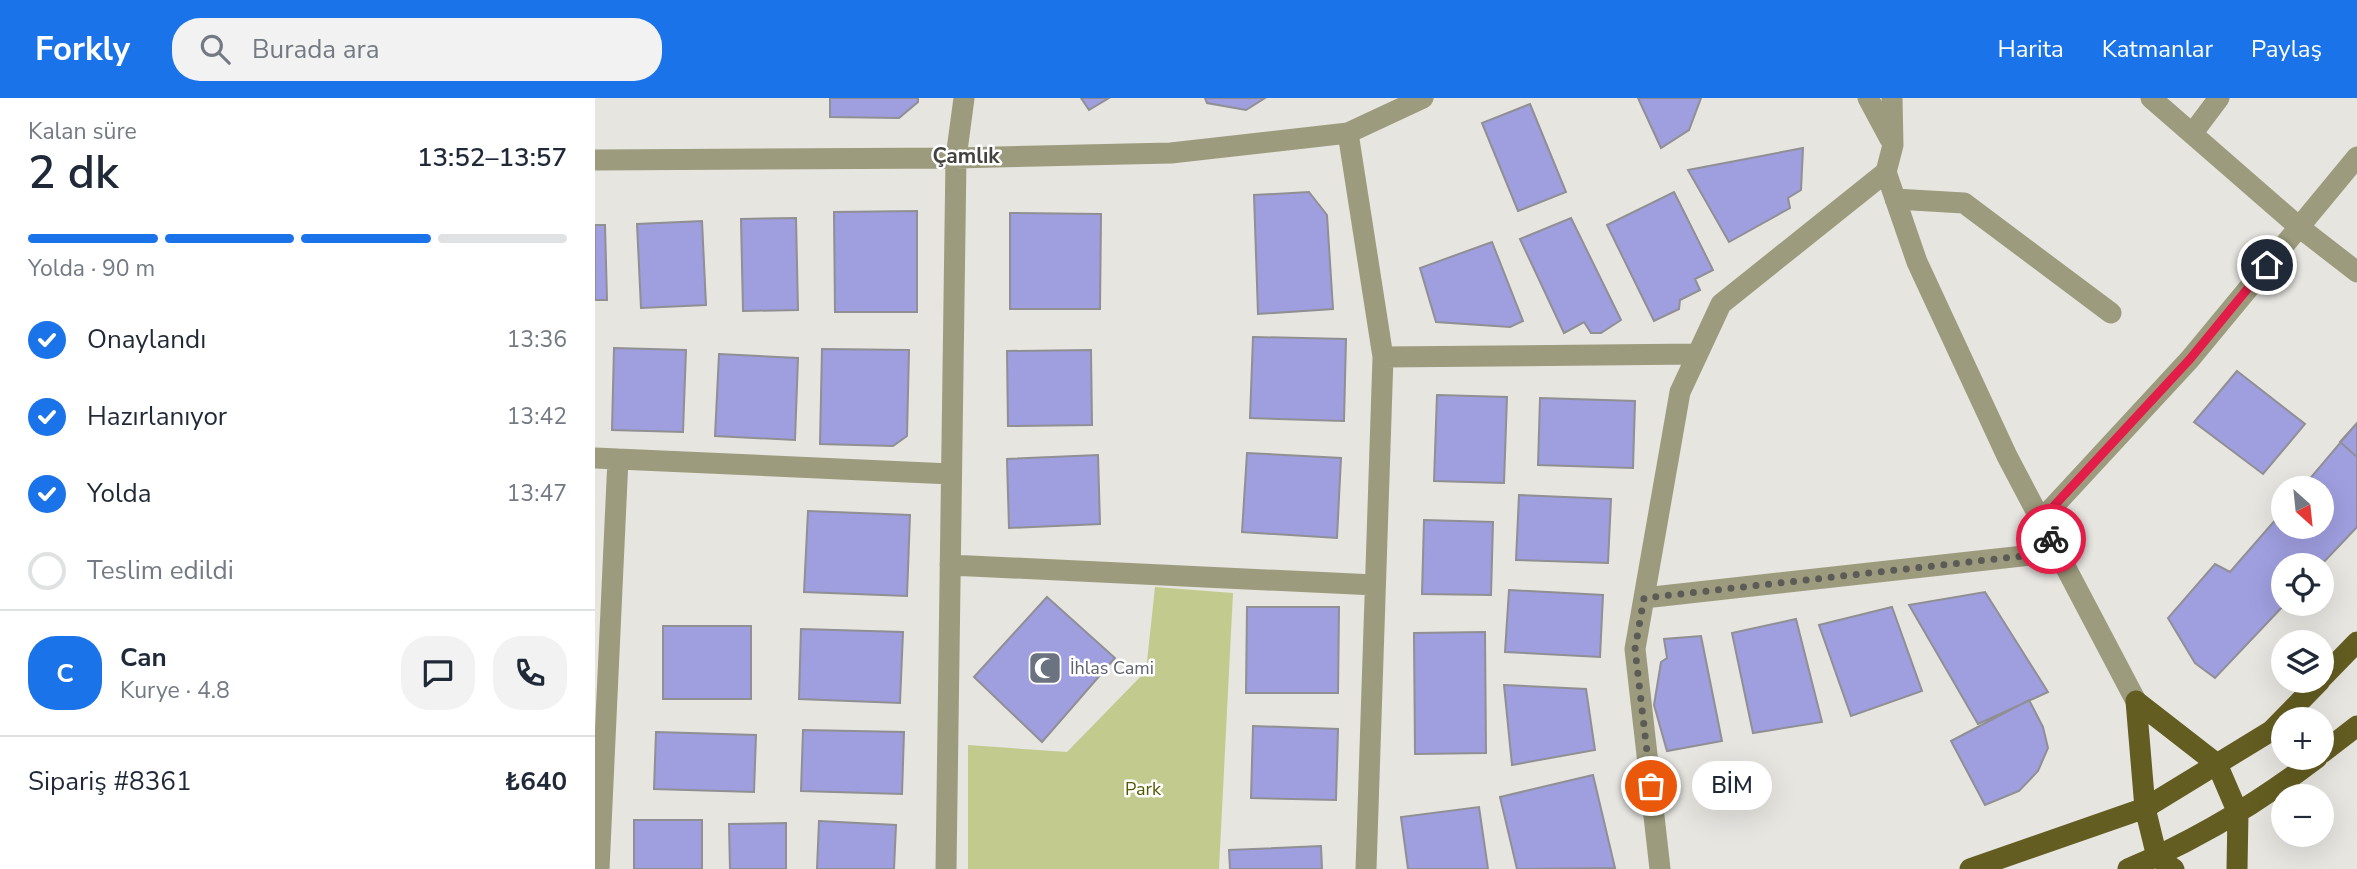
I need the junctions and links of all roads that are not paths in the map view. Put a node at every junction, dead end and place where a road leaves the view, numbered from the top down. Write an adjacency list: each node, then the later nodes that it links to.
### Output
1 (964, 98): 11 (street)
2 (1423, 98): 7 (street)
3 (1868, 98): 9 (street)
4 (1892, 98): 9 (street)
5 (2151, 98): 8 (street)
6 (2219, 98): 8 (street)
7 (1347, 133): 11 (street); 19 (street)
8 (2192, 134): 15 (street)
9 (1893, 145): 13 (street)
10 (2357, 157): 15 (street)
11 (955, 158): 12 (street); 22 (street)
12 (595, 160)
13 (1886, 172): 14 (street); 18 (street)
14 (1895, 199): 17 (street); 23 (street)
15 (2299, 227): 16 (street); 23 (street)
16 (2357, 272)
17 (2111, 313)
18 (1697, 354): 19 (street); 27 (street)
19 (1383, 358): 26 (street)
20 (595, 458): 21 (street)
21 (618, 459): 22 (street); 39 (street)
22 (951, 474): 25 (street)
23 (2040, 521): 24 (street)
24 (2059, 552): 27 (street); 31 (street)
25 (950, 565): 26 (street); 40 (street)
26 (1375, 585): 41 (street)
27 (1644, 598): 42 (street)
28 (2357, 642): 29 (main road)
29 (2334, 666)
30 (2308, 693): 34 (main road)
31 (2136, 701): 34 (main road); 36 (main road)
32 (2357, 726): 33 (main road)
33 (2334, 744)
34 (2217, 764): 36 (main road); 37 (main road)
35 (2301, 770): 37 (main road)
36 (2145, 808): 38 (main road); 43 (main road)
37 (2238, 813): 38 (main road); 46 (main road)
38 (2157, 857): 44 (main road); 45 (main road)
39 (599, 869)
40 (946, 869)
41 (1366, 869)
42 (1660, 869)
43 (1970, 869)
44 (2128, 869)
45 (2174, 869)
46 (2237, 869)

